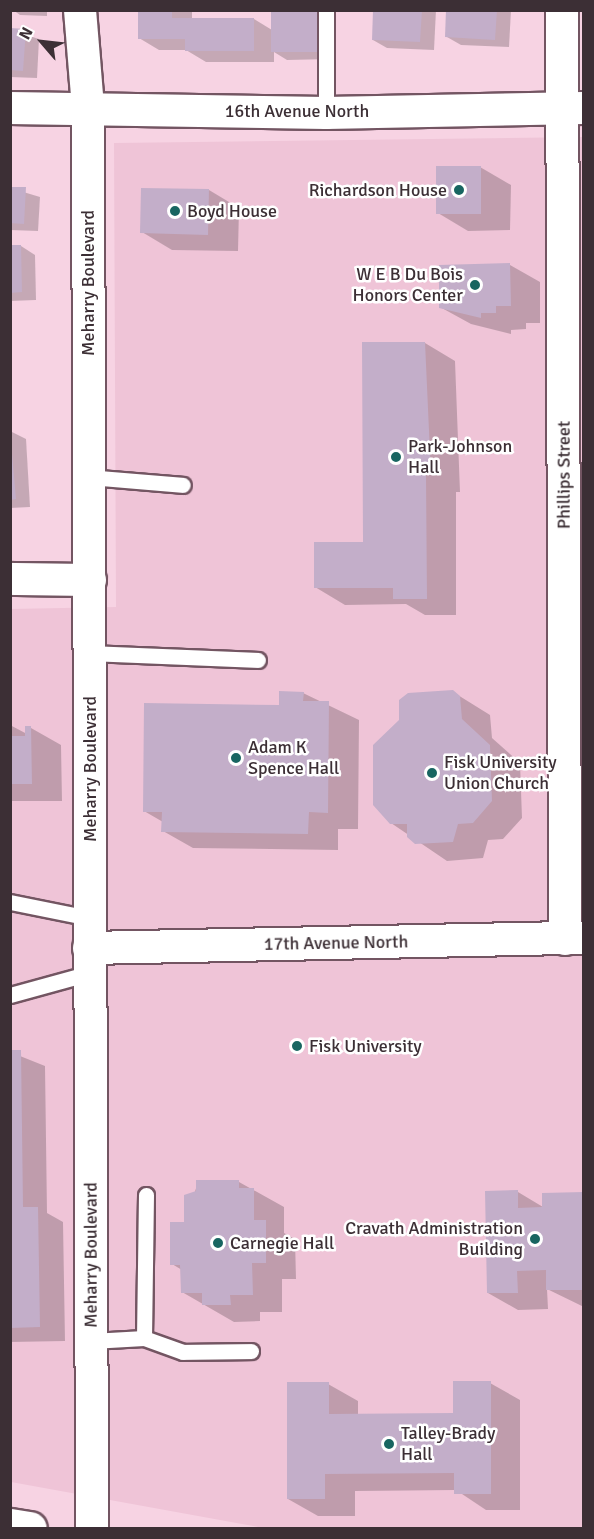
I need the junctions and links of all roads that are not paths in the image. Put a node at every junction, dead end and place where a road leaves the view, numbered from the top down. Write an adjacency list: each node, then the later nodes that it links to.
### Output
1 (80, 10): 4 (street, Meharry Boulevard)
2 (326, 10): 7 (lane)
3 (562, 10): 6 (street, Phillips Street)
4 (88, 107): 5 (street, 16th Avenue North); 7 (street, 16th Avenue North); 9 (street, Meharry Boulevard)
5 (10, 108)
6 (573, 108): 7 (street, 16th Avenue North); 8 (street, Phillips Street)
7 (326, 113)
8 (574, 319): 16 (street, Phillips Street)
9 (88, 477): 10 (lane); 12 (street, Meharry Boulevard)
10 (183, 485)
11 (10, 579): 12 (street)
12 (90, 580): 13 (street, Meharry Boulevard)
13 (90, 652): 14 (lane); 17 (street, Meharry Boulevard)
14 (258, 660)
15 (10, 902): 17 (lane)
16 (574, 938): 17 (street, 17th Avenue North)
17 (89, 946): 18 (lane); 21 (street, Meharry Boulevard)
18 (10, 995)
19 (146, 1195): 20 (lane)
20 (144, 1338): 21 (lane); 22 (lane)
21 (91, 1341): 25 (street, Meharry Boulevard)
22 (251, 1351)
23 (10, 1526): 24 (main road)
24 (30, 1528)
25 (92, 1528)

